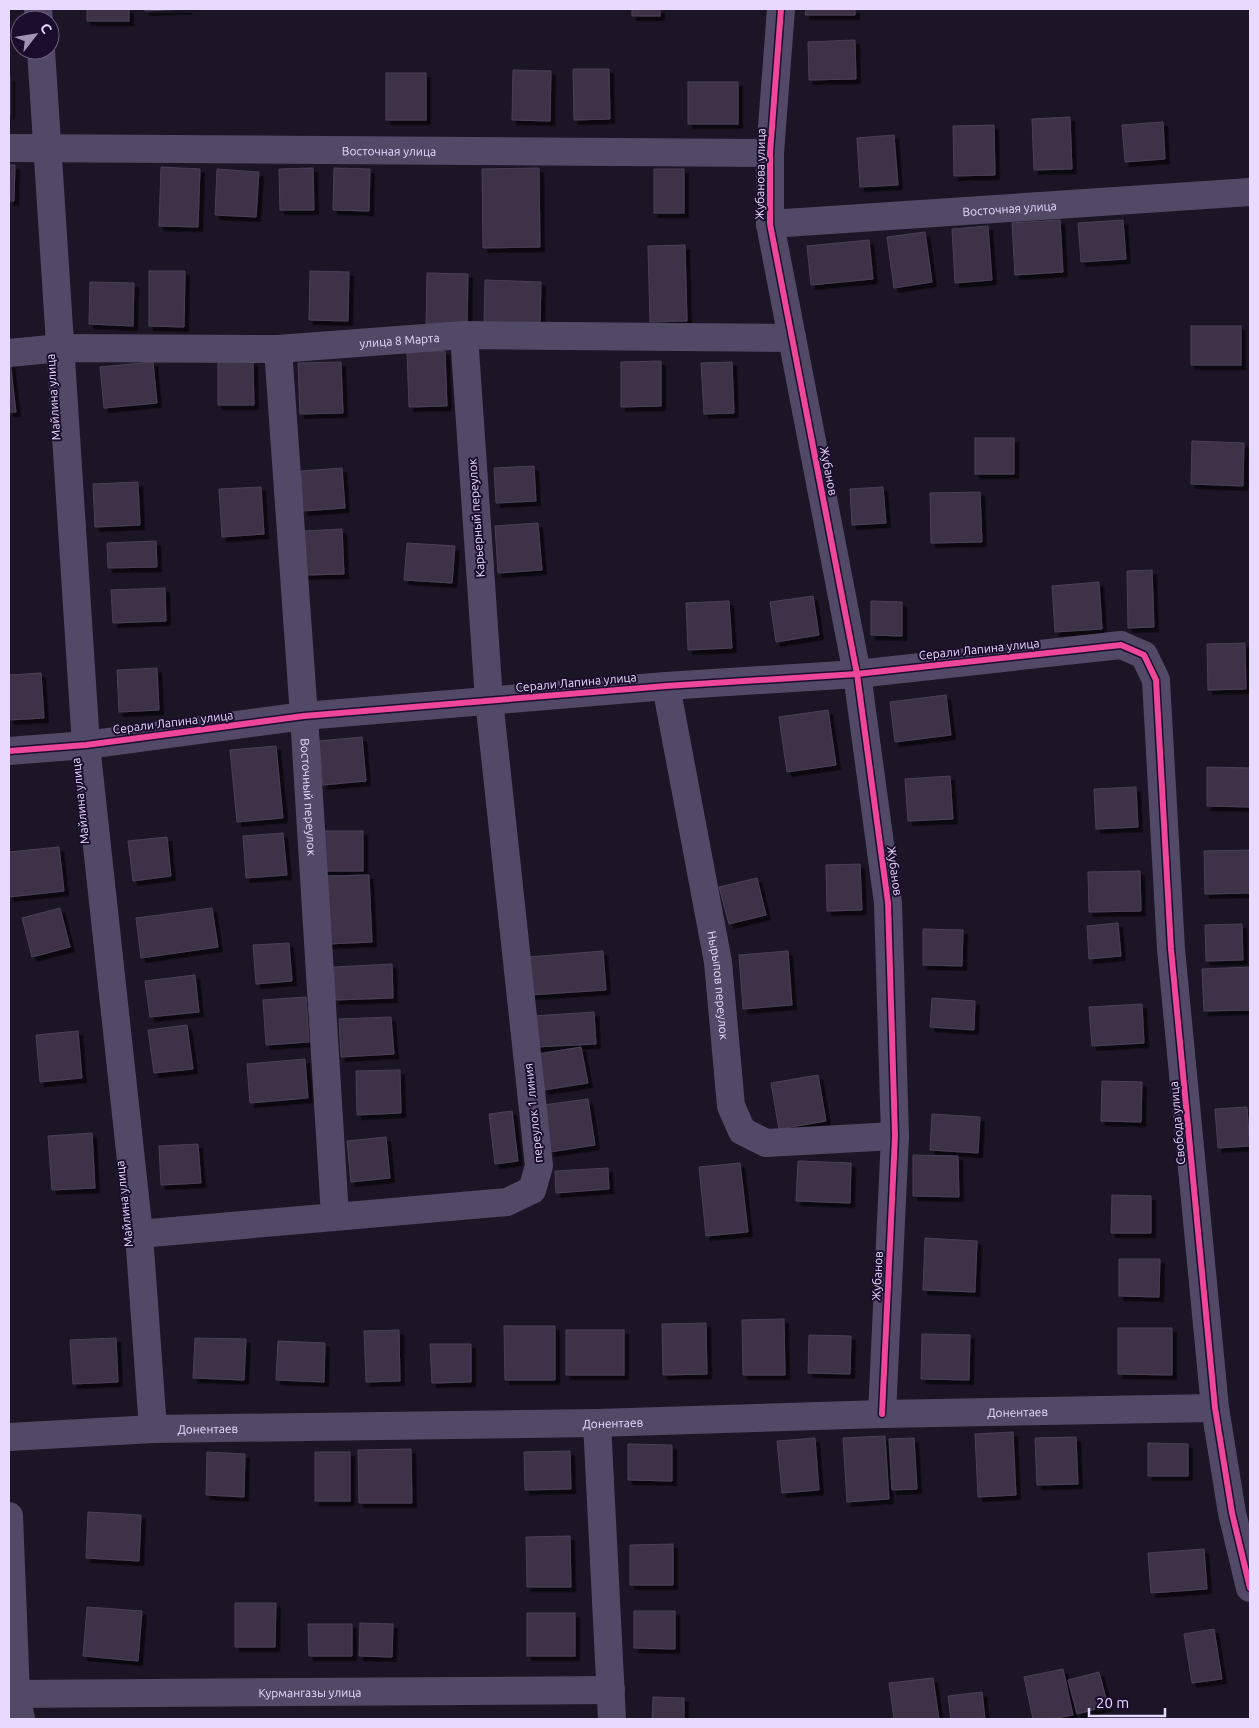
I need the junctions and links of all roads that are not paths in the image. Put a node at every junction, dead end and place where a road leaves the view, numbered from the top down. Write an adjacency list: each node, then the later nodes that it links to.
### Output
1 (782, 9): 5 (street, Жубанова улица)
2 (42, 60): 4 (street, Майлина улица)
3 (9, 148): 4 (street, Восточная улица)
4 (49, 148): 5 (street, Восточная улица); 10 (street, Майлина улица)
5 (770, 153): 7 (street, Жубанова улица)
6 (1250, 192): 7 (street, Восточная улица)
7 (770, 224): 9 (street, Жубанова улица)
8 (464, 335): 9 (street, улица 8 Марта); 11 (street, улица 8 Марта); 16 (street, Карьерный переулок)
9 (792, 338): 14 (street, Жубанов)
10 (61, 348): 11 (street, улица 8 Марта); 12 (street, улица 8 Марта); 18 (street, Майлина улица)
11 (278, 348): 17 (street, Восточный переулок)
12 (9, 352)
13 (1144, 655): 14 (street, Серали Лапина улица); 23 (street, Свобода улица)
14 (856, 674): 15 (street, Серали Лапина улица); 20 (street, Жубанов)
15 (666, 686): 16 (street, Серали Лапина улица); 20 (street, Нырыпов переулок)
16 (489, 700): 17 (street, Серали Лапина улица); 21 (street, переулок 1 линия)
17 (304, 716): 18 (street, Серали Лапина улица); 21 (street, Восточный переулок)
18 (86, 744): 19 (street, Серали Лапина улица); 22 (street, Майлина улица)
19 (9, 751)
20 (895, 1136): 24 (street, Жубанов)
21 (335, 1216): 22 (street, переулок 1 линия)
22 (139, 1234): 26 (street, Майлина улица)
23 (1215, 1408): 24 (street, Донентаев); 29 (street, Свобода улица)
24 (882, 1414): 25 (street, Донентаев)
25 (597, 1423): 26 (street, Донентаев); 30 (street)
26 (153, 1429): 27 (street, Донентаев)
27 (9, 1437)
28 (9, 1516): 31 (street)
29 (1250, 1588)
30 (611, 1690): 31 (street, Курмангазы улица); 32 (street)
31 (15, 1702)
32 (612, 1719)

